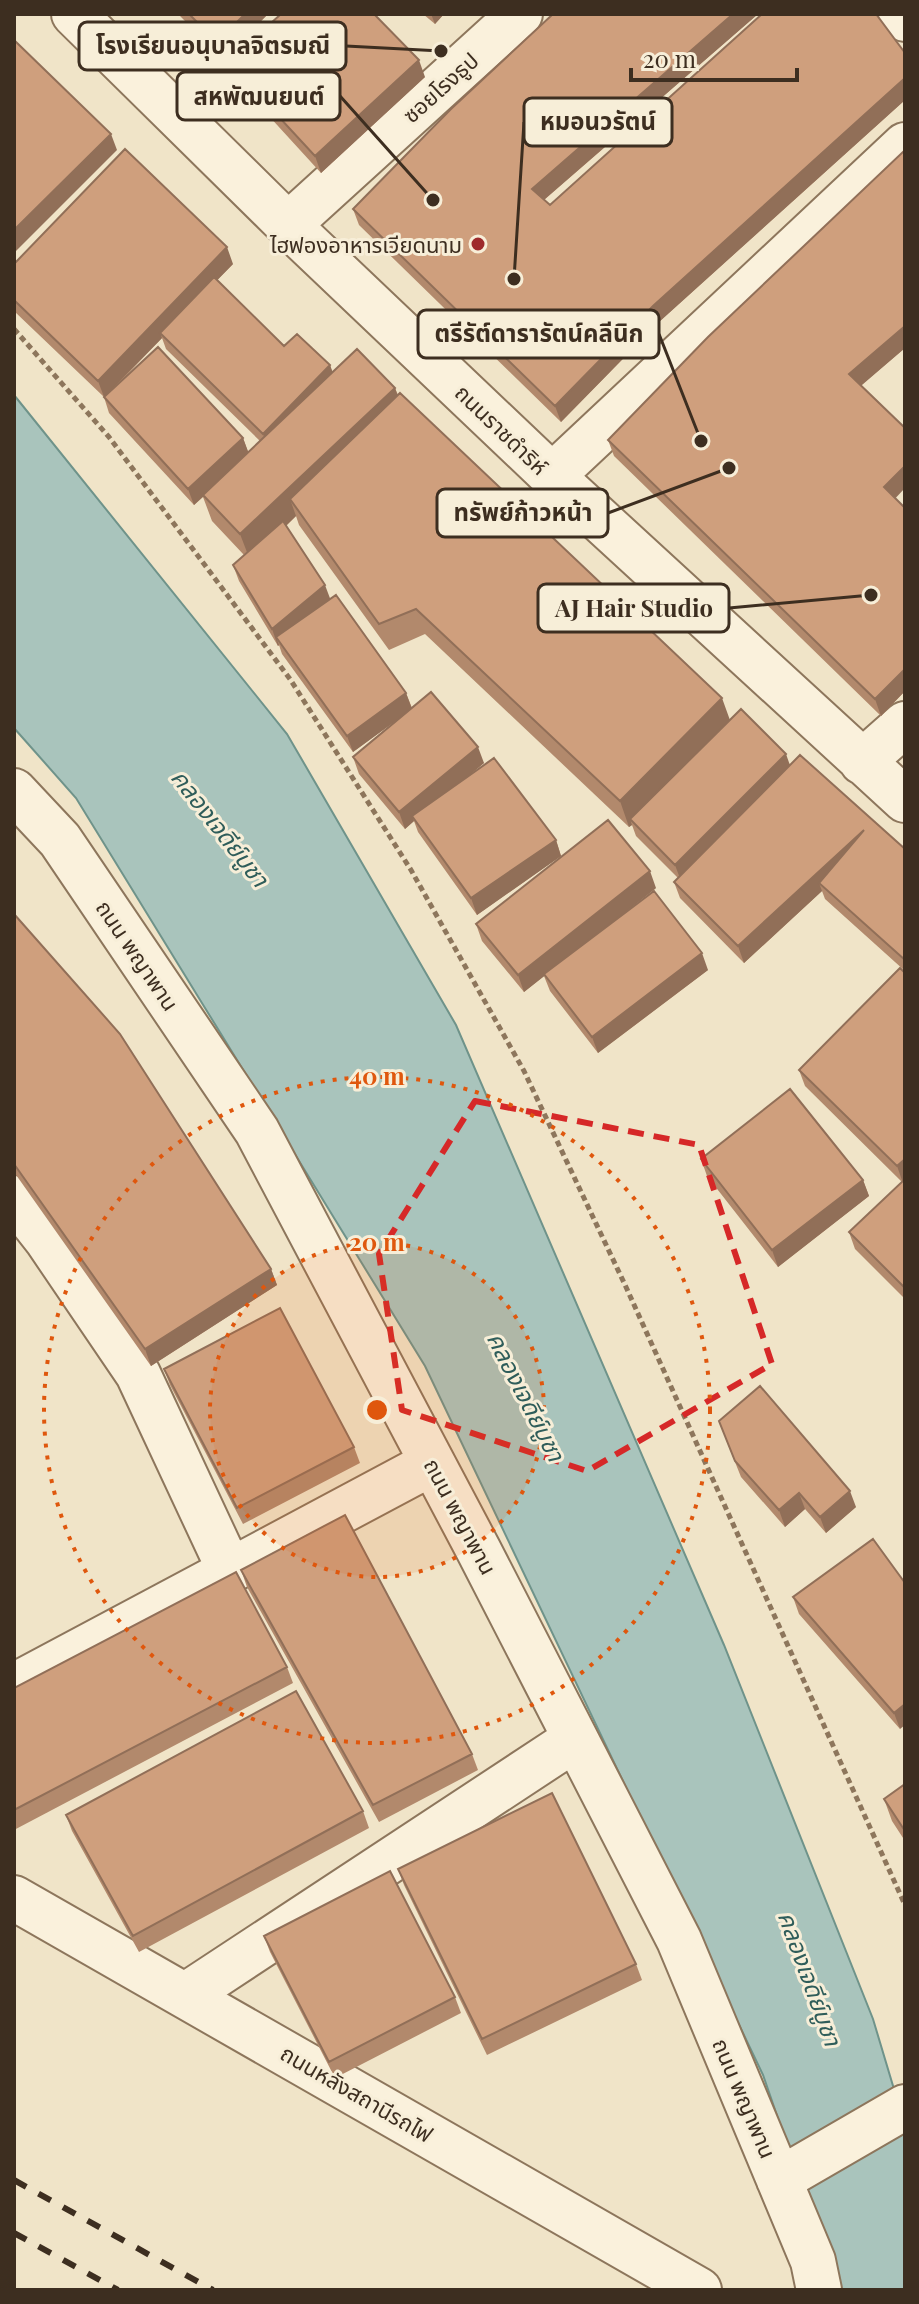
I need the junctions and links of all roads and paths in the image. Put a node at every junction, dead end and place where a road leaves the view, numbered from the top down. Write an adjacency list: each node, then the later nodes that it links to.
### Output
1 (74, 14): 6 (street, ถนนราชดำริห์)
2 (520, 14): 6 (street, ซอยโรงธูป)
3 (901, 14): 4 (street)
4 (905, 19)
5 (905, 145): 8 (street)
6 (288, 225): 8 (street, ถนนราชดำริห์)
7 (14, 329): 19 (path)
8 (552, 476): 10 (street, ถนนราชดำริห์)
9 (905, 724): 10 (street)
10 (862, 762): 12 (street, ถนนราชดำริห์)
11 (14, 791): 14 (street, ถนน พญาพาน)
12 (905, 800)
13 (14, 1198): 15 (street)
14 (432, 1463): 15 (street); 17 (street, ถนน พญาพาน)
15 (230, 1571): 16 (street)
16 (14, 1686)
17 (575, 1739): 20 (street); 22 (street, ถนน พญาพาน)
18 (14, 1898): 20 (street, ถนนหลังสถานีรถไฟ)
19 (905, 1905)
20 (186, 1995): 23 (street, ถนนหลังสถานีรถไฟ)
21 (905, 2107): 22 (street)
22 (798, 2169): 24 (street, ถนน พญาพาน)
23 (699, 2290)
24 (819, 2290)

